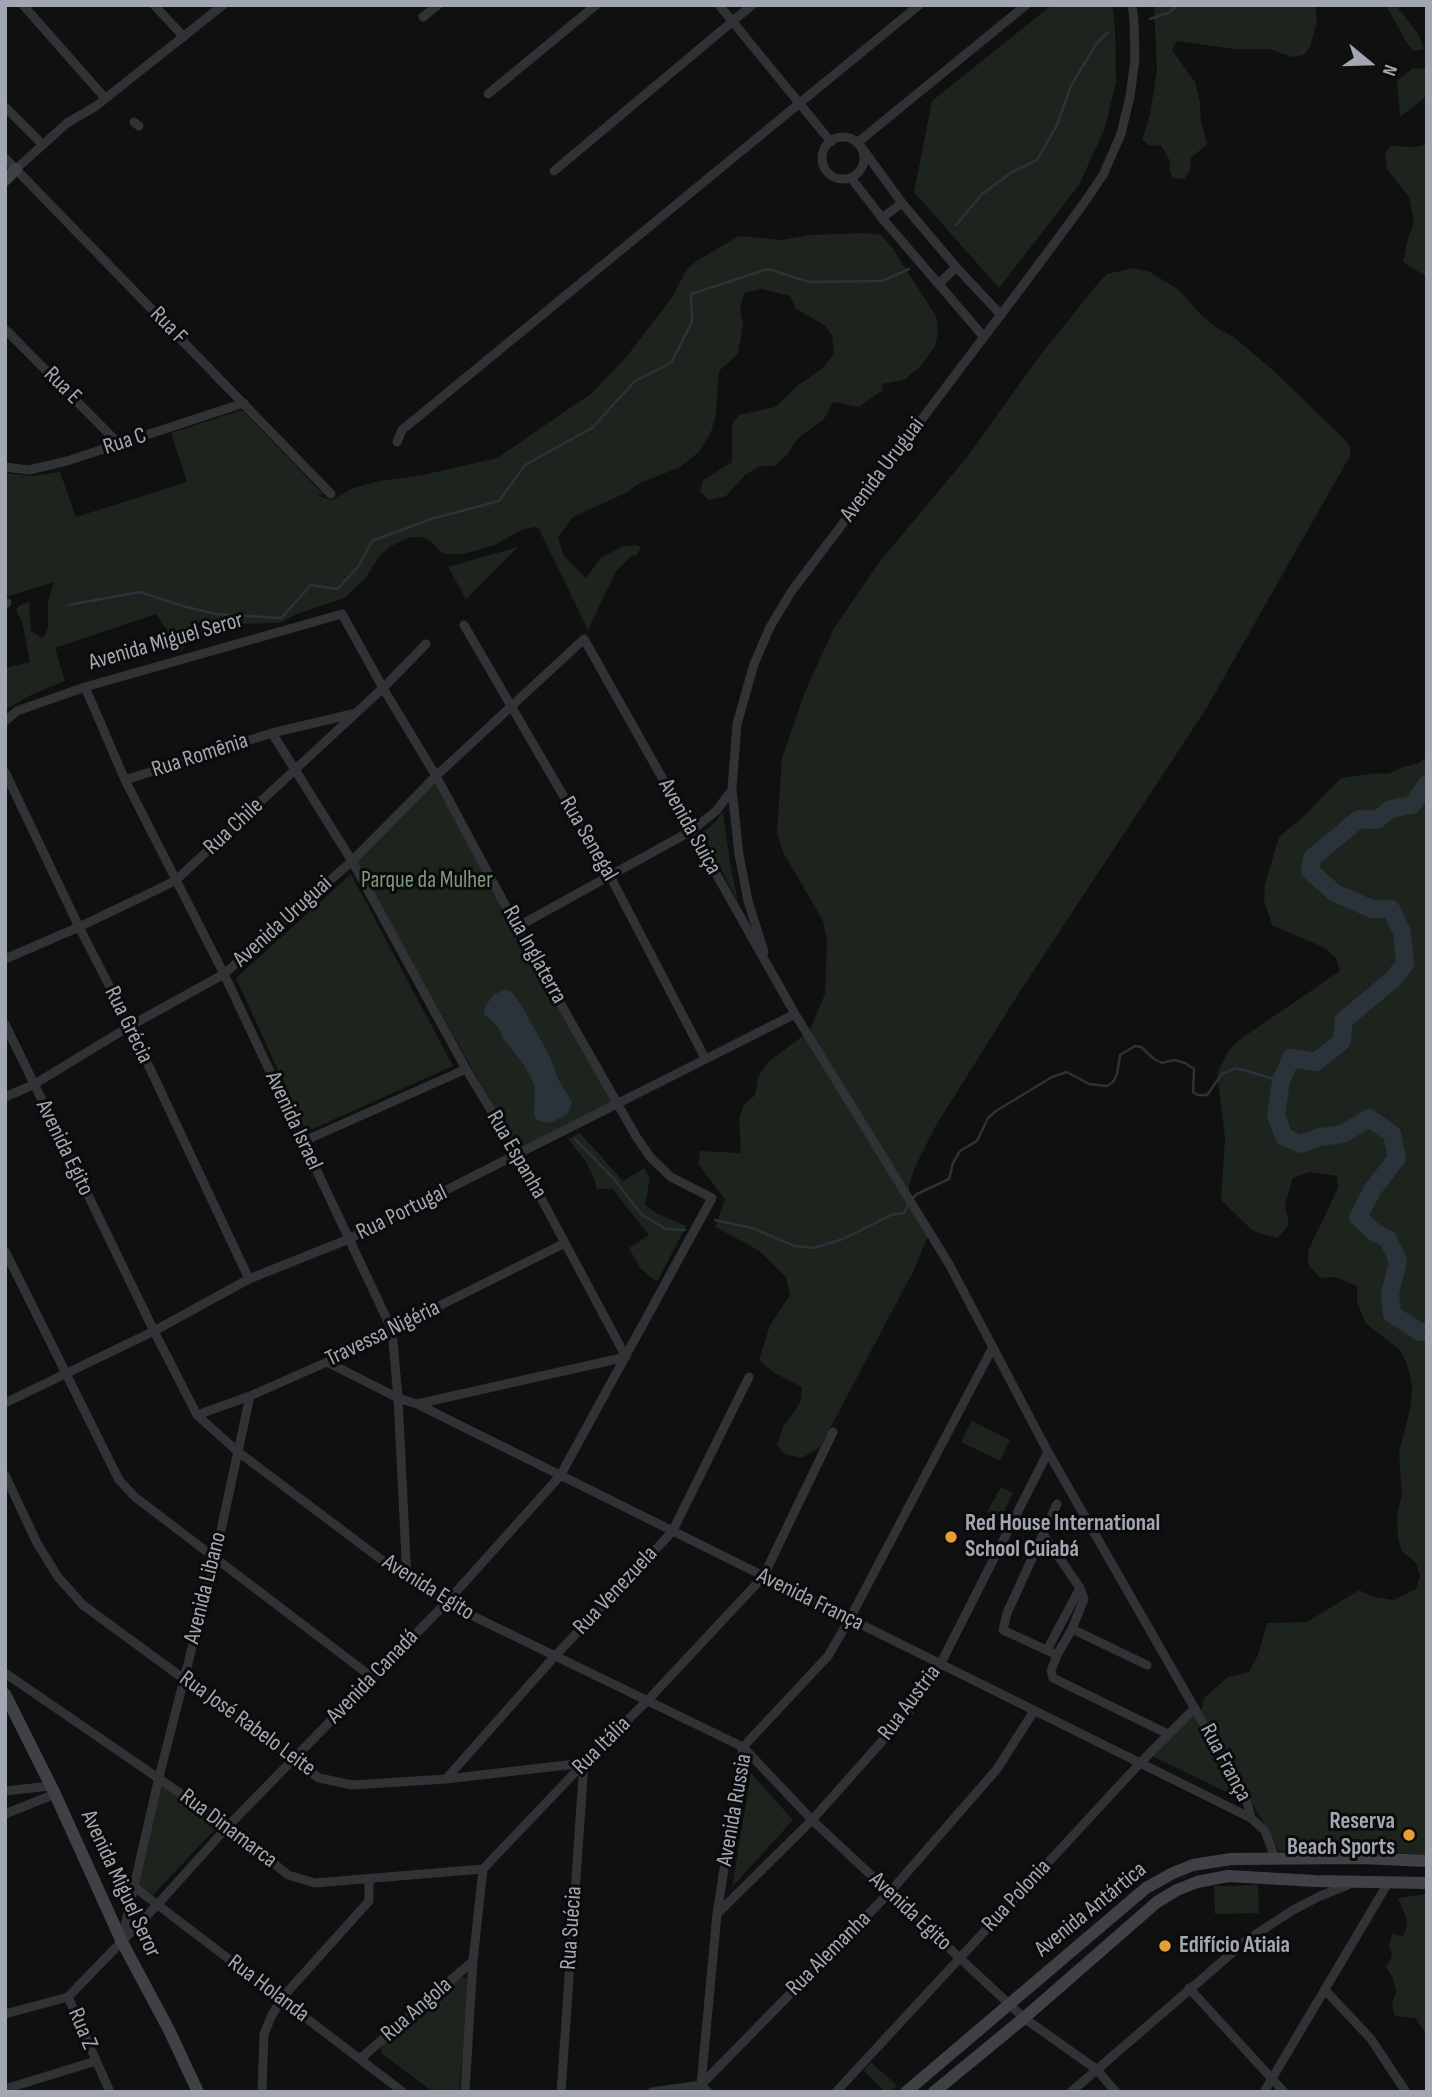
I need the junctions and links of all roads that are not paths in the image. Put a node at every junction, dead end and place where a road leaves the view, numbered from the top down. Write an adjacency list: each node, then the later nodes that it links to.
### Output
1 (23, 5): 15 (street)
2 (155, 5): 13 (street)
3 (223, 5): 13 (street)
4 (438, 5): 11 (street)
5 (596, 5): 14 (street)
6 (719, 5): 12 (street)
7 (752, 5): 12 (street)
8 (919, 5): 16 (street)
9 (1026, 5): 20 (street)
10 (1132, 5): 30 (street, Avenida Uruguai)
11 (423, 17)
12 (732, 21): 16 (street); 23 (street)
13 (184, 37): 15 (street)
14 (488, 94)
15 (105, 97): 19 (street)
16 (800, 103): 18 (street); 34 (street)
17 (5, 107): 19 (street)
18 (831, 142): 20 (street); 24 (street)
19 (42, 144): 22 (street)
20 (860, 146): 24 (street); 26 (street)
21 (5, 158): 22 (street, Rua F)
22 (16, 169): 25 (main road); 33 (street, Rua F)
23 (554, 171)
24 (851, 178): 27 (street)
25 (5, 180)
26 (902, 202): 27 (street); 28 (street)
27 (882, 218): 29 (street)
28 (956, 267): 29 (street); 30 (street)
29 (939, 285): 32 (street)
30 (1001, 315): 32 (street, Avenida Uruguai)
31 (5, 329): 35 (street, Rua E)
32 (983, 337): 52 (street, Avenida Uruguai)
33 (244, 403): 35 (street, Rua C); 37 (street, Rua F)
34 (397, 442)
35 (119, 444): 36 (street, Rua C)
36 (5, 467)
37 (331, 494)
38 (342, 614): 42 (street, Avenida Miguel Seror); 43 (street, Rua Inglaterra)
39 (464, 625): 44 (street, Rua Senegal)
40 (584, 639): 44 (street, Avenida Uruguai); 53 (street, Avenida Suiça)
41 (426, 644): 43 (street, Rua Chile)
42 (85, 687): 46 (street, Avenida Miguel Seror); 51 (street, Avenida Israel)
43 (383, 688): 45 (street, Rua Chile); 50 (street, Rua Inglaterra)
44 (512, 707): 50 (street, Avenida Uruguai); 55 (street, Rua Senegal)
45 (354, 713): 47 (street); 48 (street, Rua Chile)
46 (5, 721)
47 (272, 733): 48 (street, Rua Romênia); 51 (street, Rua Romênia)
48 (294, 771): 54 (street, Rua Espanha); 56 (street, Rua Chile)
49 (5, 772): 57 (street, Rua Grécia)
50 (436, 776): 54 (street, Avenida Uruguai); 58 (street, Rua Inglaterra)
51 (125, 780): 56 (street, Avenida Israel)
52 (732, 789): 53 (street); 60 (street, Avenida Uruguai)
53 (691, 831): 55 (street); 60 (street, Avenida Suiça)
54 (352, 861): 61 (street, Avenida Uruguai); 66 (street, Rua Espanha)
55 (610, 876): 58 (street); 65 (street, Rua Senegal)
56 (175, 881): 57 (street, Rua Chile); 61 (street, Avenida Israel)
57 (79, 927): 59 (street, Rua Chile); 64 (street, Rua Grécia)
58 (517, 927): 69 (street, Rua Inglaterra)
59 (5, 959)
60 (768, 967): 62 (street, Avenida Suiça)
61 (224, 974): 64 (street, Avenida Uruguai); 70 (street, Avenida Israel)
62 (795, 1014): 65 (street, Rua Portugal); 79 (street, Avenida Suiça)
63 (5, 1024): 67 (street, Avenida Egito)
64 (130, 1026): 67 (street, Avenida Uruguai); 76 (street, Rua Grécia)
65 (705, 1058): 69 (street, Rua Portugal)
66 (466, 1069): 70 (street); 71 (street, Rua Espanha)
67 (33, 1085): 68 (street, Avenida Uruguai); 78 (street, Avenida Egito)
68 (5, 1097)
69 (618, 1105): 71 (street, Rua Portugal); 72 (street, Rua Inglaterra)
70 (302, 1142): 73 (street, Avenida Israel)
71 (518, 1155): 73 (street, Rua Portugal); 74 (street, Rua Espanha)
72 (712, 1198): 80 (street, Avenida Canadá)
73 (349, 1239): 76 (street, Rua Portugal); 77 (street, Avenida Israel)
74 (565, 1243): 77 (street, Travessa Nigéria); 80 (street, Rua Espanha)
75 (5, 1251): 82 (street)
76 (249, 1279): 78 (street, Rua Portugal)
77 (392, 1330): 81 (street, Travessa Nigéria); 85 (street, Avenida Israel)
78 (154, 1331): 82 (street, Rua Portugal); 88 (street, Avenida Egito)
79 (993, 1347): 91 (street, Rua França); 102 (street, Avenida Russia)
80 (625, 1357): 87 (street); 93 (street, Avenida Canadá)
81 (327, 1362): 84 (street, Travessa Nigéria); 85 (street, Avenida França)
82 (65, 1373): 86 (street, Rua Portugal); 97 (street)
83 (749, 1377): 95 (street, Rua Venezuela)
84 (250, 1396): 88 (street, Travessa Nigéria); 90 (street, Avenida Libano)
85 (397, 1398): 87 (street, Avenida França); 99 (street, Avenida Israel)
86 (5, 1404)
87 (416, 1404): 93 (street, Avenida França)
88 (197, 1415): 90 (street, Avenida Egito)
89 (833, 1432): 98 (street, Rua Itália)
90 (237, 1451): 97 (street, Avenida Libano); 99 (street, Avenida Egito)
91 (1048, 1452): 107 (street, Rua Austria); 114 (street, Rua França)
92 (5, 1475): 110 (street, Rua José Rabelo Leite)
93 (561, 1476): 95 (street, Avenida França); 101 (street, Avenida Canadá)
94 (1057, 1504): 96 (street)
95 (672, 1532): 98 (street, Avenida França); 106 (street, Rua Venezuela)
96 (1043, 1534): 100 (street); 104 (street)
97 (215, 1558): 110 (street, Avenida Libano); 111 (street)
98 (763, 1577): 102 (street, Avenida França); 113 (street, Rua Itália)
99 (407, 1579): 101 (street, Avenida Egito)
100 (1080, 1588): 103 (street); 104 (street)
101 (446, 1603): 106 (street, Avenida Egito); 111 (street, Avenida Canadá)
102 (849, 1620): 107 (street, Avenida França); 117 (street, Avenida Russia)
103 (1072, 1629): 105 (street); 108 (street)
104 (1047, 1650): 105 (street)
105 (1057, 1655): 116 (street)
106 (554, 1657): 113 (street, Avenida Egito); 122 (street, Rua Venezuela)
107 (941, 1663): 115 (street, Avenida França); 127 (street, Rua Austria)
108 (1147, 1665)
109 (5, 1673): 121 (street, Rua Dinamarca)
110 (184, 1678): 118 (street, Rua José Rabelo Leite); 121 (street, Avenida Libano)
111 (373, 1678): 118 (street, Avenida Canadá)
112 (5, 1694): 123 (main road, Avenida Miguel Seror)
113 (648, 1700): 117 (street, Avenida Egito); 120 (street, Rua Itália)
114 (1195, 1708): 116 (street); 126 (street, Rua França)
115 (1034, 1711): 119 (street, Avenida França); 138 (street, Rua Alemanha)
116 (1168, 1734): 119 (street)
117 (743, 1746): 127 (street, Avenida Egito); 140 (street, Avenida Russia)
118 (293, 1760): 122 (street, Rua José Rabelo Leite); 128 (street, Avenida Canadá)
119 (1141, 1762): 126 (street, Avenida França); 142 (street, Rua Polonia)
120 (584, 1763): 122 (street, Rua José Rabelo Leite); 131 (street, Rua Itália); 162 (street, Rua Suécia)
121 (159, 1777): 128 (street, Rua Dinamarca); 137 (street, Avenida Libano)
122 (446, 1779)
123 (53, 1790): 124 (street); 125 (street); 141 (main road, Avenida Miguel Seror)
124 (5, 1791)
125 (5, 1814)
126 (1251, 1818): 129 (street, Avenida França)
127 (812, 1820): 138 (street, Avenida Egito); 140 (street, Rua Austria)
128 (228, 1826): 132 (street, Rua Dinamarca); 139 (street, Avenida Canadá)
129 (1275, 1858): 130 (main road, Avenida Antártica); 133 (main road); 148 (main road, Avenida Antártica)
130 (1427, 1861)
131 (483, 1869): 132 (street, Rua Dinamarca); 143 (street)
132 (369, 1879): 147 (street)
133 (1279, 1879): 134 (main road, Avenida Antártica); 150 (main road, Avenida Antártica)
134 (1359, 1881): 135 (main road, Avenida Antártica); 144 (street)
135 (1388, 1883): 136 (main road, Avenida Antártica); 145 (street)
136 (1427, 1883)
137 (134, 1886): 139 (street, Rua Holanda); 141 (street, Avenida Libano)
138 (890, 1892): 142 (street, Avenida Egito); 156 (street, Rua Alemanha)
139 (158, 1905): 141 (street, Avenida Canadá); 147 (street, Rua Holanda)
140 (717, 1914): 156 (street, Avenida Russia)
141 (122, 1942): 146 (street, Avenida Canadá); 158 (main road, Avenida Miguel Seror)
142 (960, 1958): 148 (street, Avenida Egito); 164 (street, Rua Polonia)
143 (473, 1961): 151 (street, Rua Angola); 161 (street)
144 (1189, 1989): 153 (street); 154 (street)
145 (1325, 1990): 154 (street); 171 (street)
146 (68, 1997): 149 (street); 152 (street, Rua Z)
147 (281, 1999): 151 (street, Rua Holanda); 159 (street)
148 (1011, 2004): 150 (street, Avenida Egito); 165 (main road, Avenida Antártica)
149 (5, 2014)
150 (1024, 2018): 153 (street, Avenida Egito); 166 (main road, Avenida Antártica)
151 (360, 2060): 160 (street, Rua Holanda)
152 (96, 2061): 155 (street); 157 (street, Rua Z)
153 (1096, 2070): 167 (street); 168 (street, Avenida Egito)
154 (1271, 2079): 169 (street); 170 (street)
155 (5, 2089)
156 (701, 2090): 163 (street)
157 (110, 2092)
158 (198, 2092)
159 (261, 2092)
160 (403, 2092)
161 (465, 2092)
162 (561, 2092)
163 (652, 2092)
164 (836, 2092)
165 (906, 2092)
166 (934, 2092)
167 (1071, 2092)
168 (1116, 2092)
169 (1264, 2092)
170 (1284, 2092)
171 (1406, 2092)

